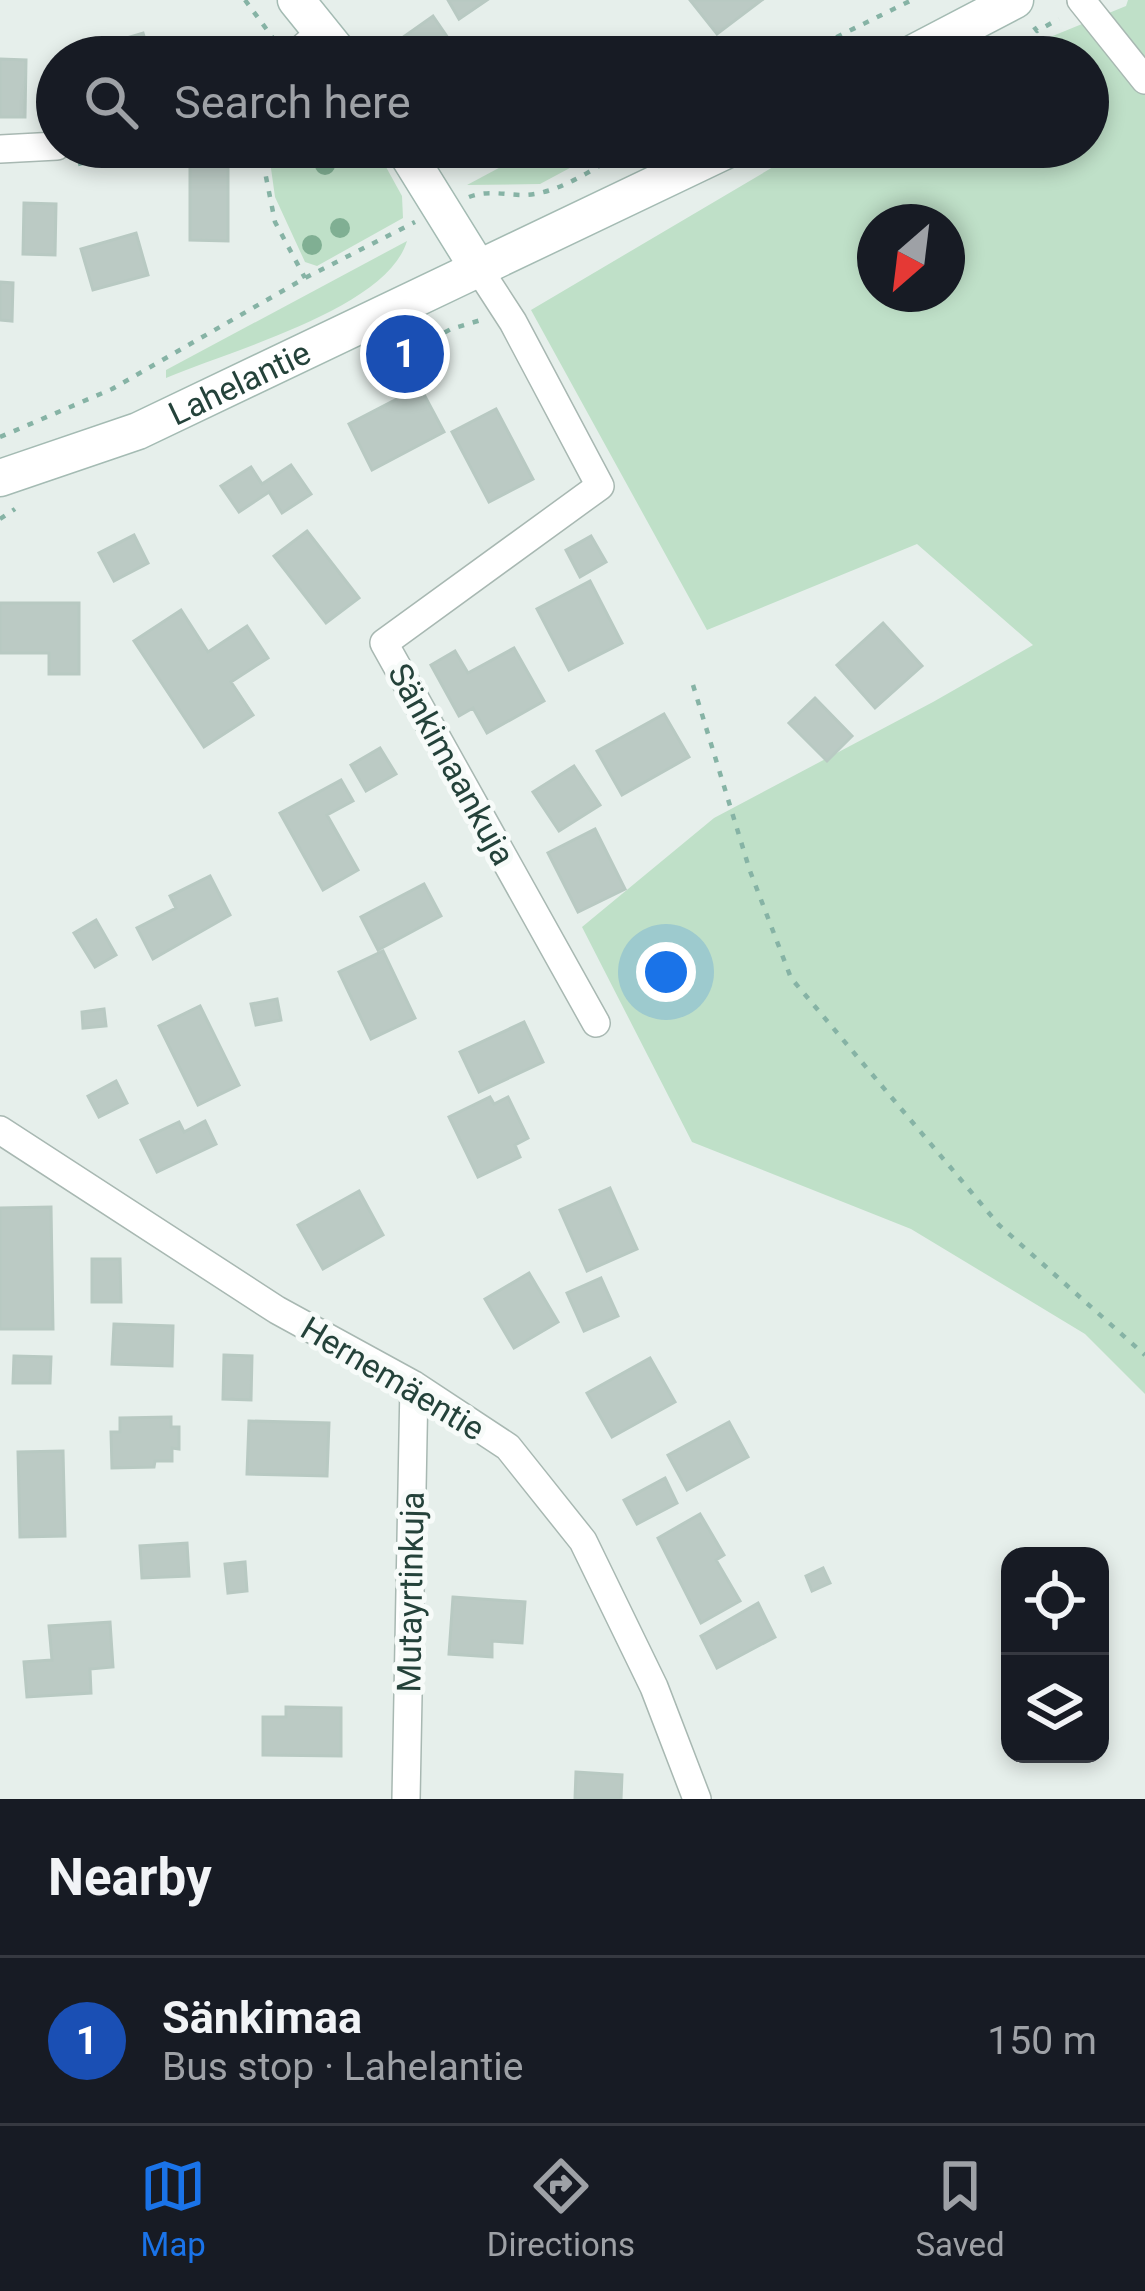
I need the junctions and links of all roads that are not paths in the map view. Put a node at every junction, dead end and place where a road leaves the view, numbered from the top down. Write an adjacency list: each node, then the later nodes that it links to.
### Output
1 (296, 0): 4 (main road)
2 (1083, 2): 6 (street)
3 (1022, 8): 5 (main road)
4 (325, 36)
5 (956, 36)
6 (1145, 80)
7 (36, 147): 8 (street)
8 (0, 149)
9 (417, 168): 11 (main road)
10 (689, 168): 11 (main road, Lahelantie)
11 (478, 268): 12 (main road, Lahelantie); 13 (street, Sänkimaankuja)
12 (0, 478)
13 (596, 1023)
14 (0, 1130): 15 (street, Hernemäentie)
15 (414, 1385): 16 (street, Mutayrtinkuja); 17 (street, Hernemäentie)
16 (406, 1799)
17 (697, 1799)

